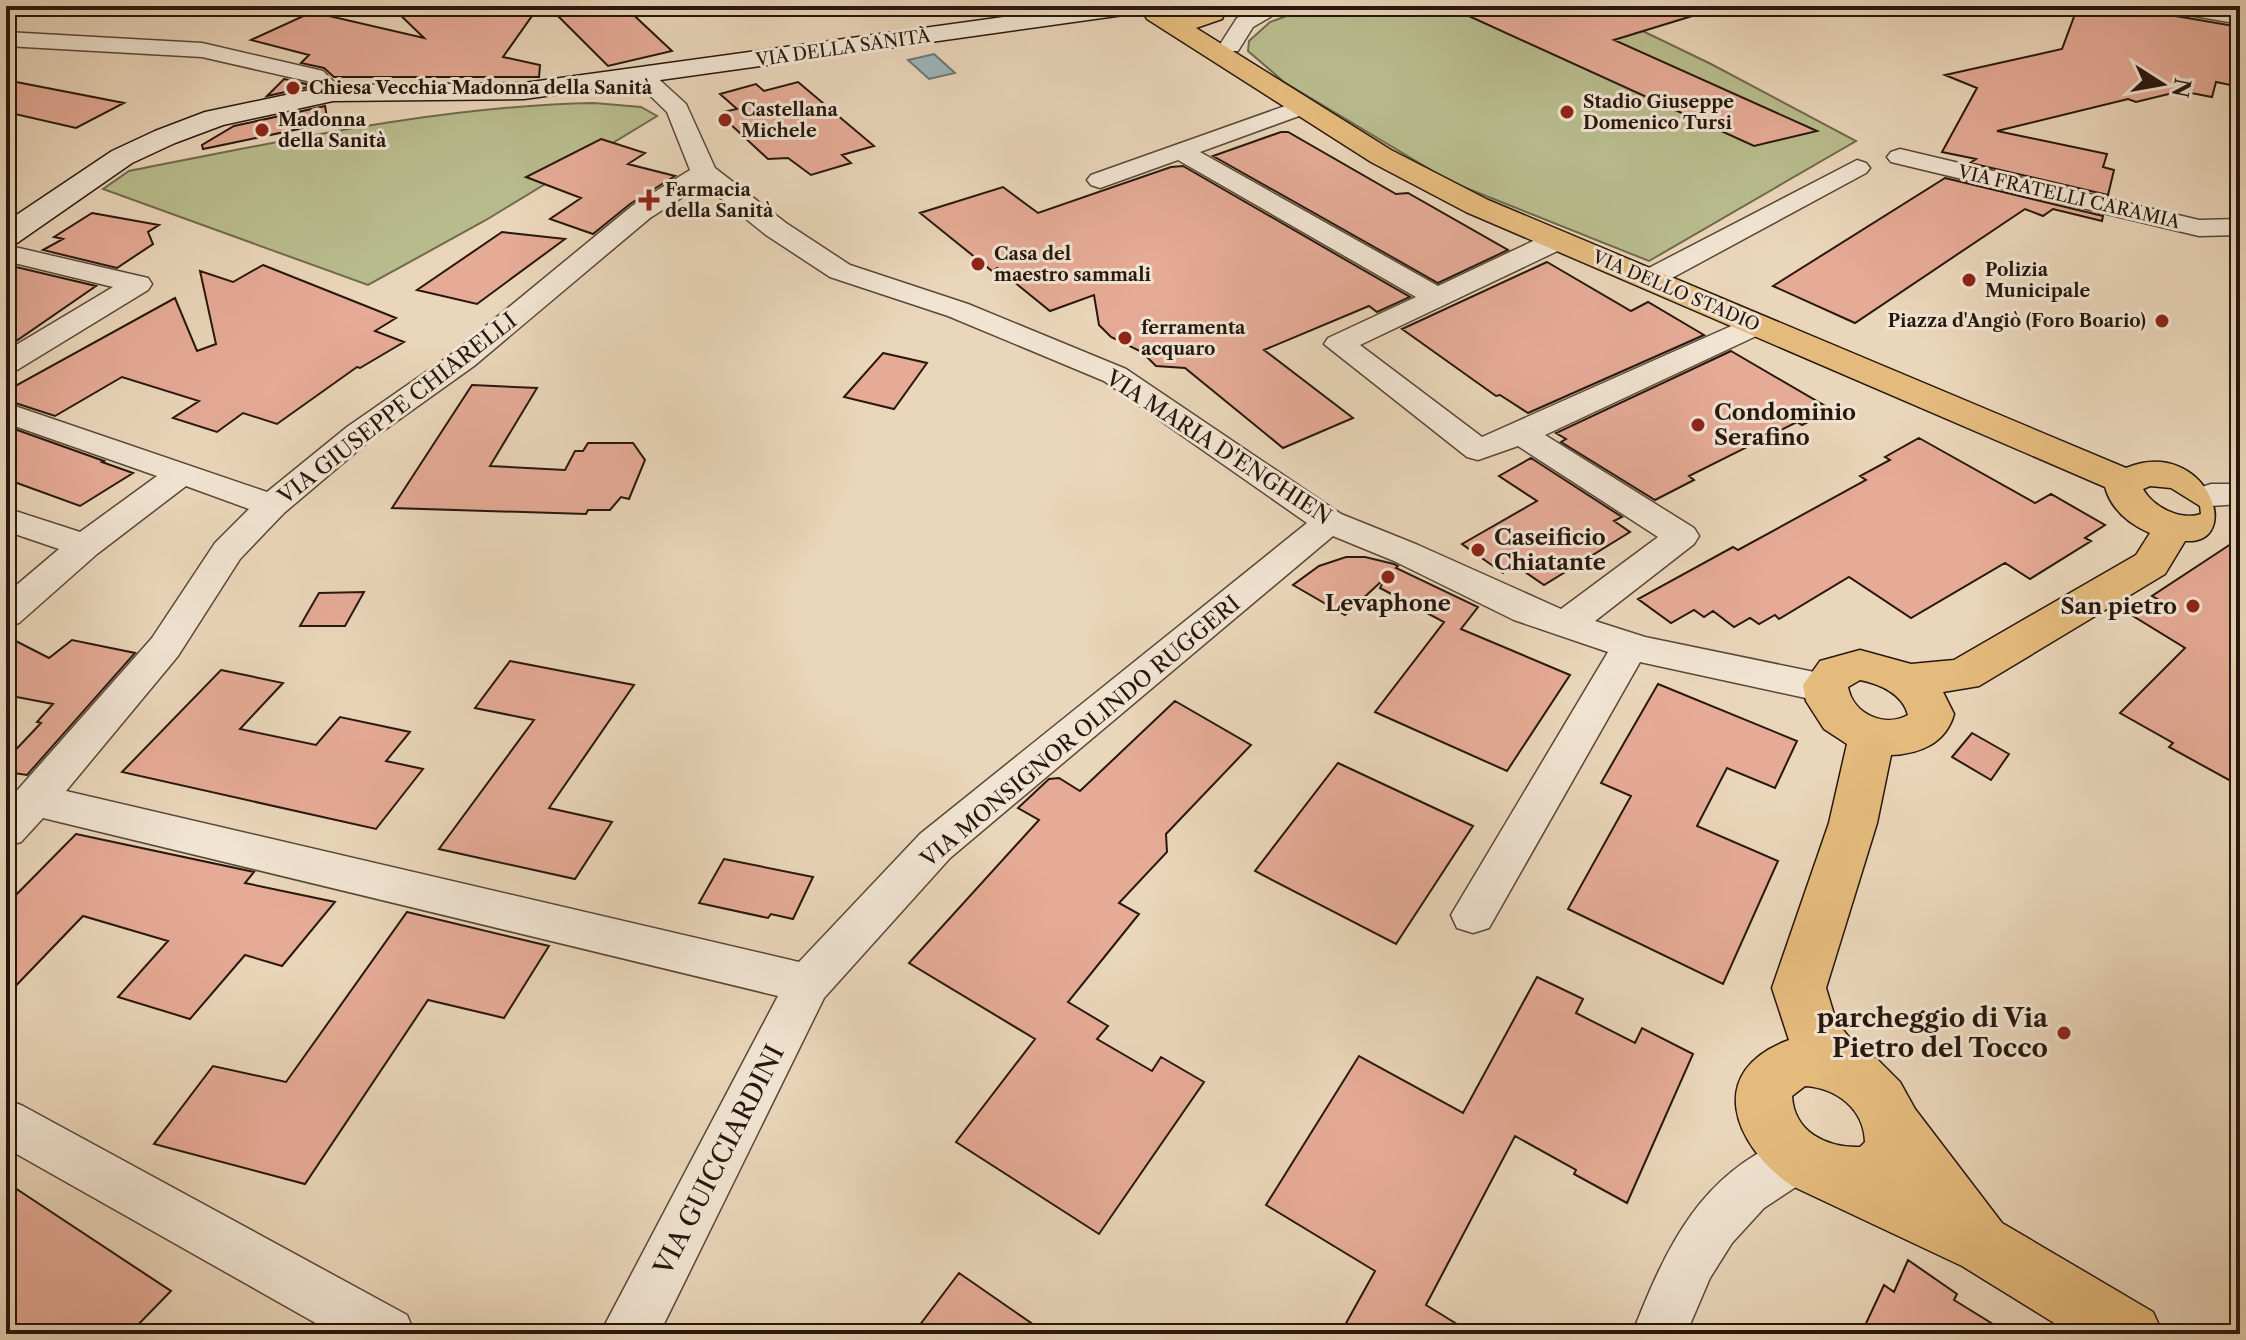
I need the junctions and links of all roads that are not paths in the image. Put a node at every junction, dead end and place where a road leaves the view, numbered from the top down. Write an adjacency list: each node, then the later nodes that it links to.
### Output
1 (1264, 6): 4 (street)
2 (1278, 6): 8 (street)
3 (2171, 6): 6 (street)
4 (1215, 11): 5 (main road); 8 (main road, VIA DELLO STADIO)
5 (1154, 12): 8 (main road, VIA DELLO STADIO); 9 (main road, VIA DELLA SANITÀ)
6 (2240, 18)
7 (6, 39): 10 (street)
8 (1236, 57): 11 (main road, VIA DELLO STADIO)
9 (643, 77): 10 (main road, VIA DELLA SANITÀ); 15 (street, VIA MARIA D'ENGHIEN)
10 (333, 93): 18 (main road, VIA DELLA SANITÀ)
11 (1302, 107): 12 (street); 19 (main road, VIA DELLO STADIO)
12 (1180, 151): 16 (street); 22 (street)
13 (1900, 157): 17 (street, VIA FRATELLI CARAMIA)
14 (1857, 168): 21 (street)
15 (704, 172): 30 (street, VIA GIUSEPPE CHIARELLI); 32 (street, VIA MARIA D'ENGHIEN)
16 (1100, 180)
17 (2240, 227)
18 (6, 236)
19 (1558, 240): 21 (main road, VIA DELLO STADIO); 22 (street)
20 (6, 253): 24 (street)
21 (1649, 279): 23 (main road, VIA DELLO STADIO)
22 (1437, 297): 26 (street)
23 (1757, 325): 26 (street); 28 (main road, VIA DELLO STADIO)
24 (6, 364)
25 (6, 412): 27 (street)
26 (1521, 434): 36 (street)
27 (181, 474): 30 (street); 34 (street)
28 (2126, 482): 29 (main road); 33 (main road)
29 (2226, 494): 33 (main road)
30 (272, 505): 41 (street, VIA GIUSEPPE CHIARELLI)
31 (6, 519): 34 (street)
32 (1329, 522): 36 (street, VIA MARIA D'ENGHIEN); 43 (street, VIA MONSIGNOR OLINDO RUGGERI)
33 (2174, 526): 38 (main road)
34 (85, 546): 35 (street)
35 (6, 614)
36 (1566, 624): 37 (street, VIA MARIA D'ENGHIEN)
37 (1630, 646): 39 (street, VIA MARIA D'ENGHIEN); 42 (street)
38 (1906, 680): 39 (main road); 40 (main road)
39 (1824, 688): 40 (main road)
40 (1872, 736): 44 (main road)
41 (21, 815): 43 (street)
42 (1473, 915)
43 (808, 984): 50 (street, VIA GUICCIARDINI)
44 (1839, 1066): 46 (main road); 47 (main road)
45 (6, 1122): 49 (street)
46 (1895, 1128): 47 (main road); 48 (main road)
47 (1808, 1164): 48 (main road); 51 (street)
48 (1983, 1245): 52 (main road)
49 (388, 1334)
50 (627, 1334)
51 (1659, 1334)
52 (2131, 1334)

